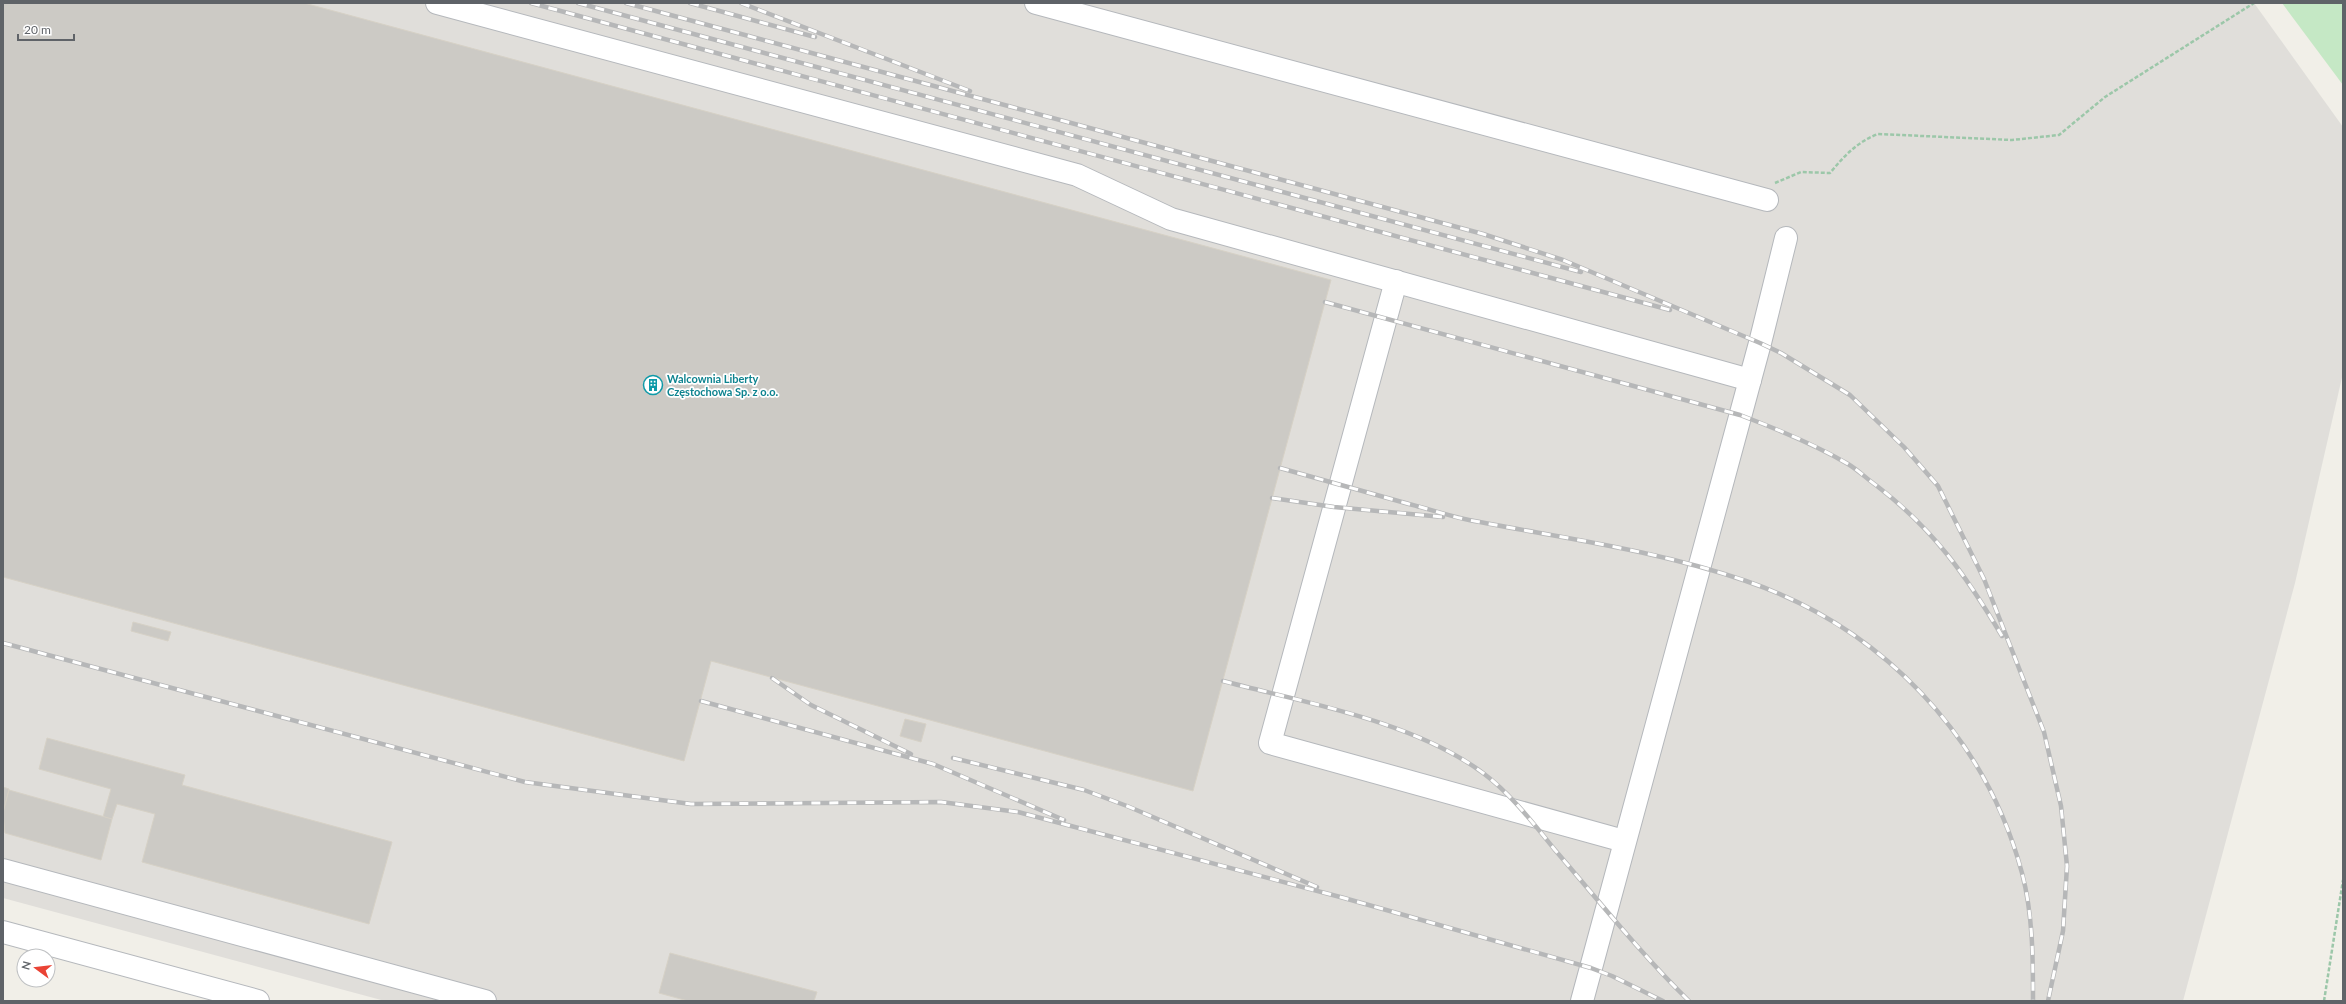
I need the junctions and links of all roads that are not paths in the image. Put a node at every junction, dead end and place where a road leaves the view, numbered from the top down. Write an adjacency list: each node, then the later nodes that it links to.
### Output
1 (437, 3): 5 (street)
2 (1036, 3): 3 (street)
3 (1767, 200)
4 (1786, 238): 6 (street)
5 (1396, 281): 6 (street); 7 (street)
6 (1750, 380): 7 (street)
7 (1624, 841): 12 (street)
8 (3, 870): 11 (street)
9 (3, 932): 10 (street)
10 (258, 1001)
11 (485, 1001)
12 (1582, 1001)

